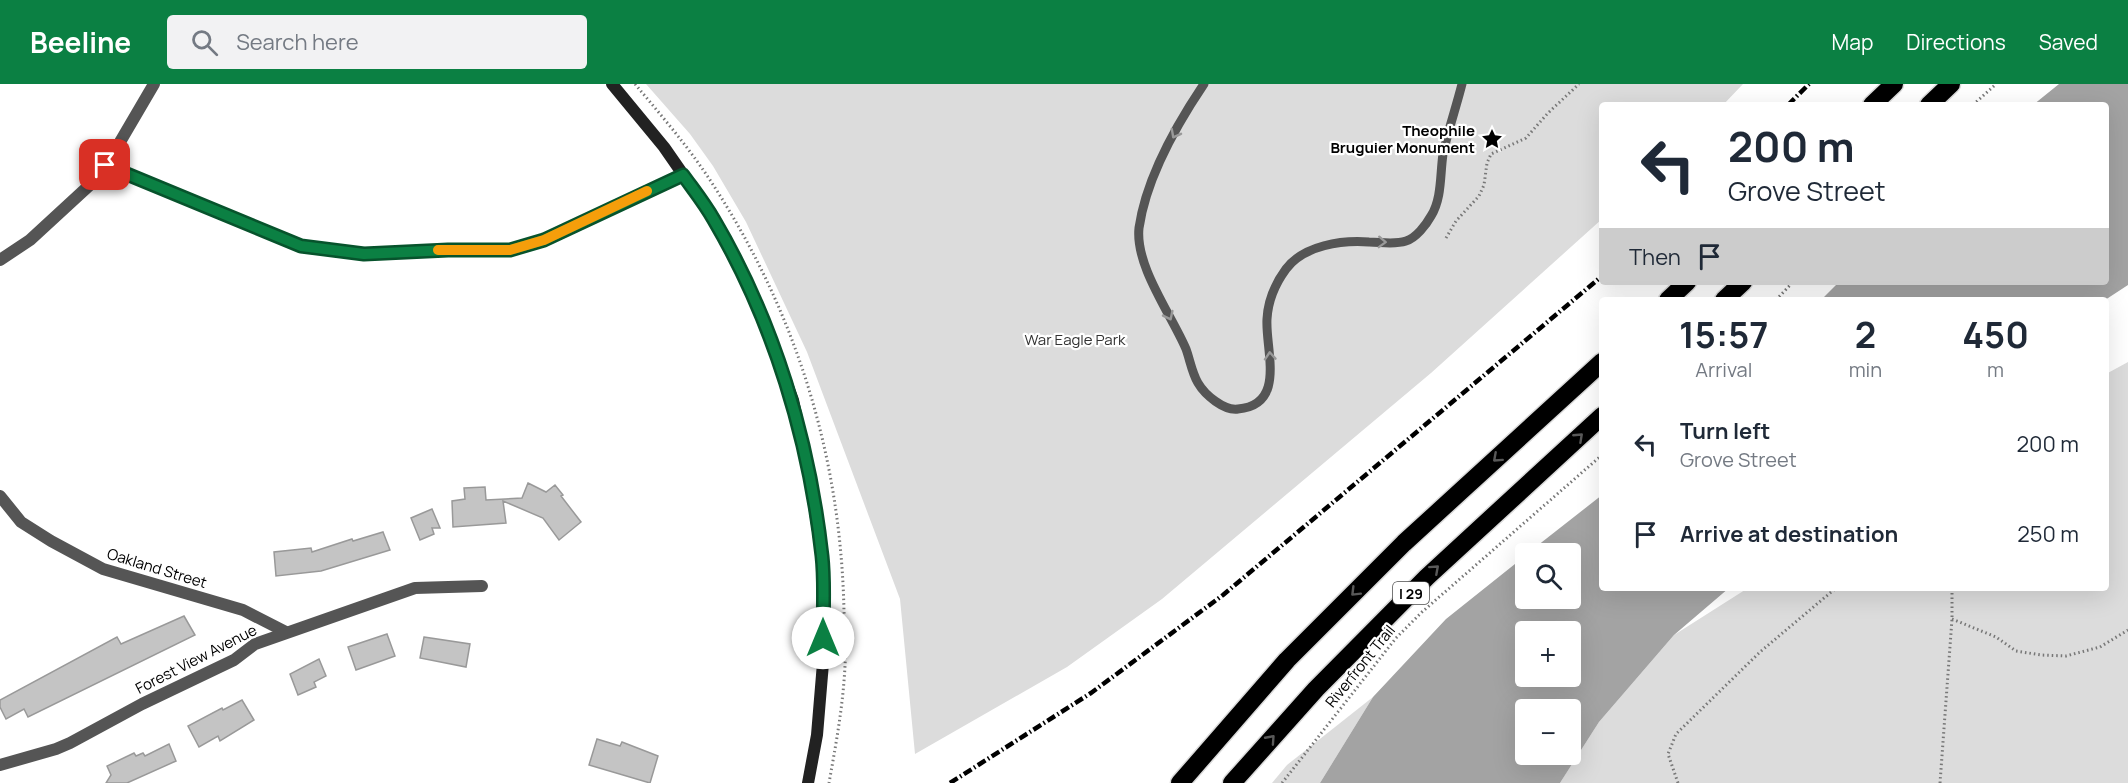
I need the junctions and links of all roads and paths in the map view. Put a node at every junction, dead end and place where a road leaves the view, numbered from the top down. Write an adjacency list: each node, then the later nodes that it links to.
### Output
1 (154, 84): 12 (street)
2 (612, 84): 13 (main road)
3 (1204, 84): 4 (lane, one-way to 4)
4 (1462, 84)
5 (1579, 84): 14 (path)
6 (1894, 84): 9 (highway)
7 (1951, 84): 10 (highway)
8 (1996, 84): 11 (path)
9 (1875, 102)
10 (1932, 102)
11 (1976, 102)
12 (105, 165): 13 (street); 15 (street)
13 (683, 175): 33 (main road)
14 (1446, 238)
15 (0, 260)
16 (1684, 285): 19 (highway)
17 (1740, 285): 20 (highway)
18 (1790, 285): 21 (path)
19 (1671, 297)
20 (1727, 297)
21 (1779, 297)
22 (1599, 365): 34 (highway, I 29, one-way to 34)
23 (1599, 419): 35 (highway, I 29, one-way to 23)
24 (1599, 458): 36 (path, Riverfront Trail)
25 (0, 496): 31 (street, Oakland Street)
26 (482, 586): 31 (street, Forest View Avenue)
27 (1832, 591): 37 (path)
28 (1952, 591): 29 (path)
29 (1952, 619): 30 (path); 38 (path)
30 (2128, 630)
31 (286, 632): 32 (street, Forest View Avenue)
32 (0, 765)
33 (808, 783)
34 (1180, 783)
35 (1232, 783)
36 (1282, 783)
37 (1678, 783)
38 (1940, 783)

